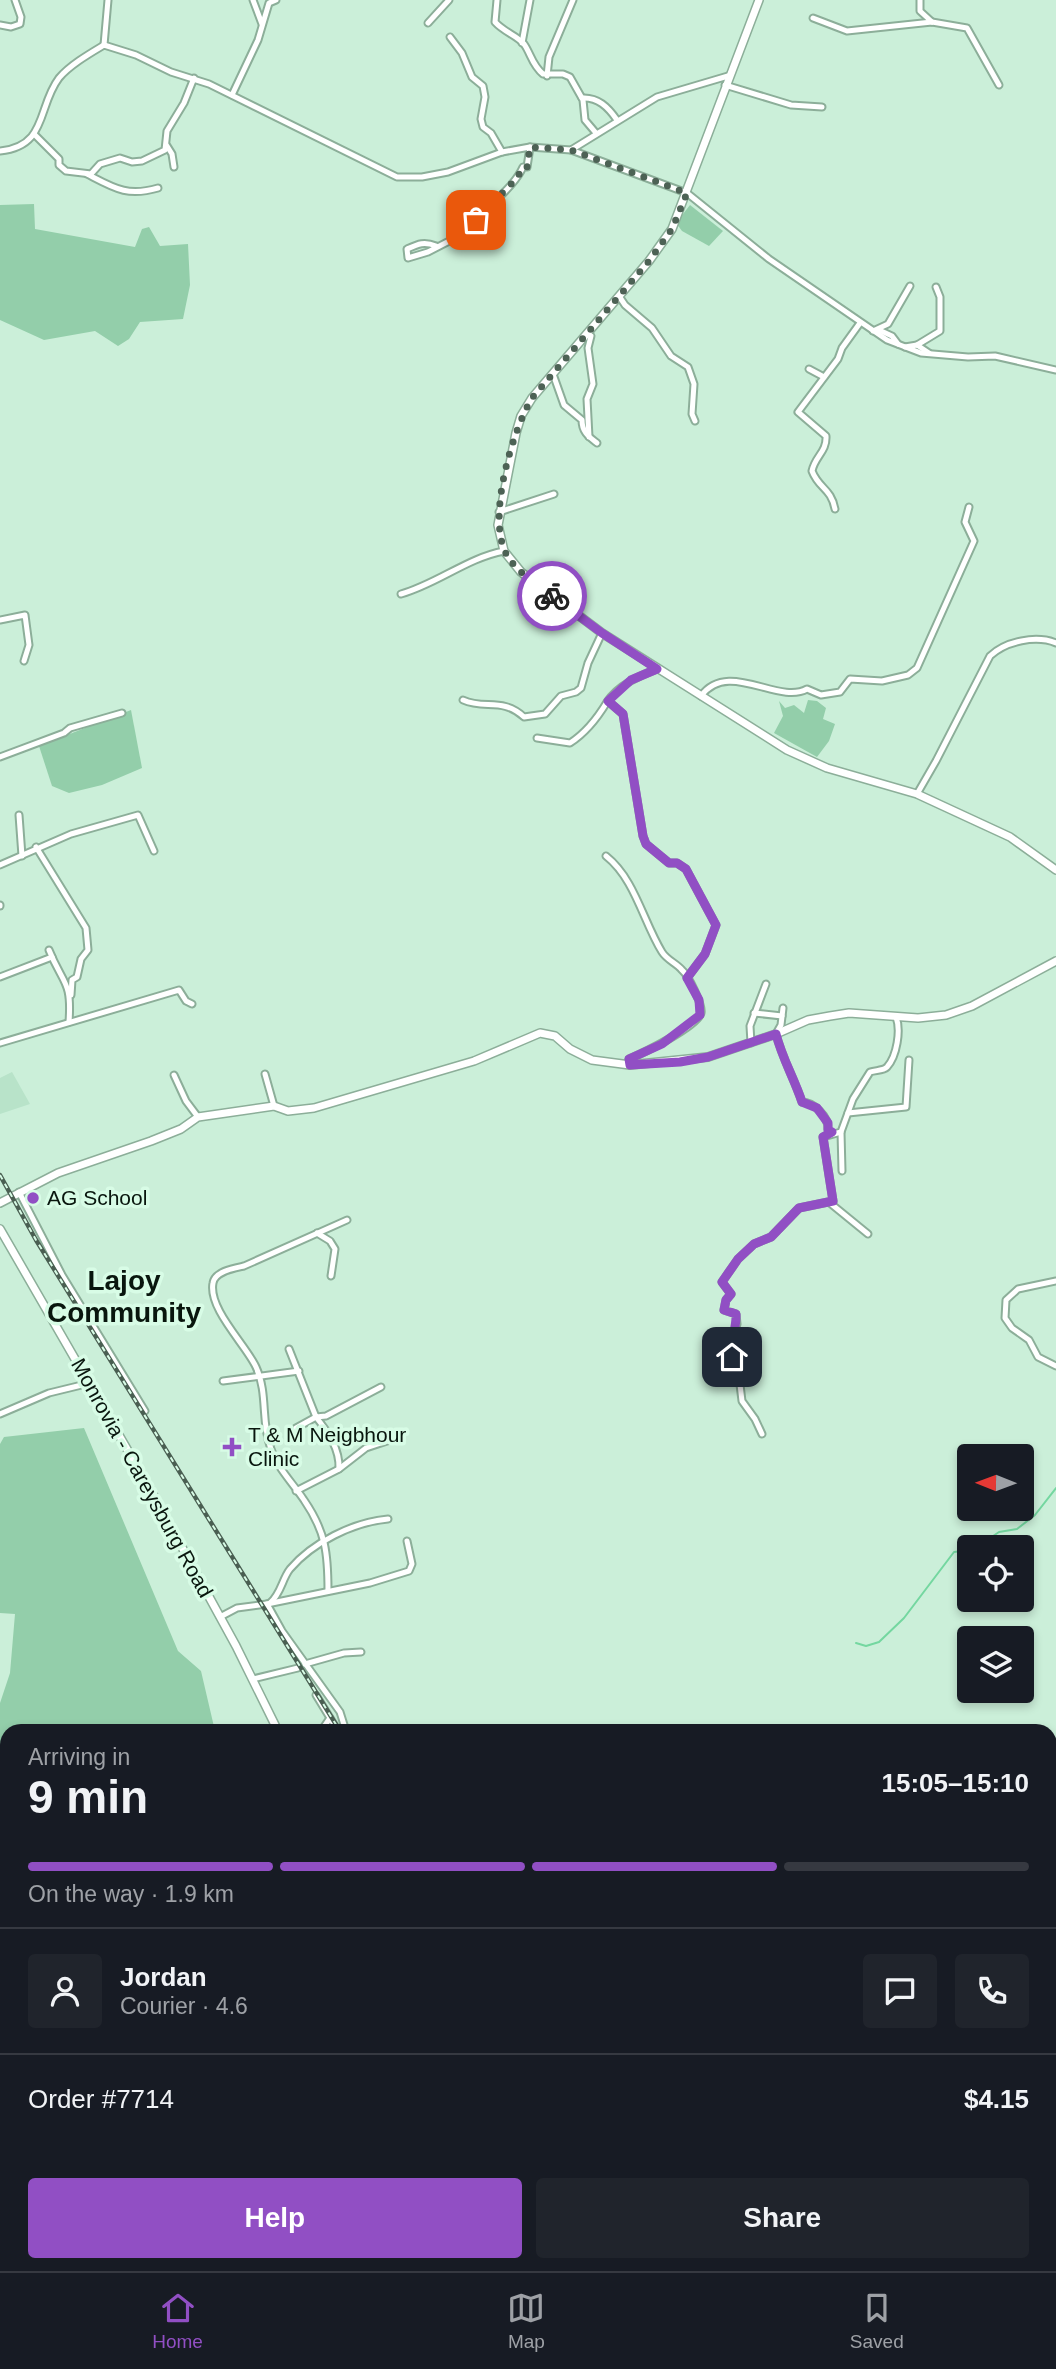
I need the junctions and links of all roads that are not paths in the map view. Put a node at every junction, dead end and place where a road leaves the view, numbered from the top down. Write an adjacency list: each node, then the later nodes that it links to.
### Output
1 (15, 0): 15 (street)
2 (108, 0): 18 (street)
3 (253, 0): 14 (street)
4 (276, 0): 14 (street)
5 (449, 0): 13 (street)
6 (497, 0): 17 (street)
7 (530, 0): 17 (street)
8 (573, 0): 19 (street)
9 (759, 0): 21 (main road)
10 (920, 0): 12 (street)
11 (813, 18): 12 (street)
12 (932, 22): 22 (street)
13 (428, 23)
14 (262, 24): 23 (street)
15 (0, 25)
16 (450, 37): 33 (street)
17 (522, 43): 19 (street)
18 (104, 45): 20 (street); 28 (street)
19 (547, 76): 24 (street)
20 (194, 78): 23 (street); 29 (street)
21 (726, 81): 25 (street); 26 (street); 37 (main road)
22 (999, 85)
23 (232, 95): 33 (street)
24 (582, 98): 26 (street); 27 (street)
25 (822, 107)
26 (617, 120): 27 (street)
27 (596, 133): 31 (street)
28 (35, 135): 32 (street); 35 (street)
29 (167, 146): 34 (street); 35 (street)
30 (530, 147): 31 (street); 33 (street); 38 (street)
31 (571, 150): 37 (street)
32 (0, 151)
33 (502, 152)
34 (174, 167)
35 (87, 174): 36 (street)
36 (158, 188)
37 (687, 193): 41 (main road); 42 (street)
38 (436, 246): 38 (street)
39 (910, 286): 43 (street)
40 (936, 287): 46 (street)
41 (619, 296): 50 (main road); 52 (street)
42 (860, 323): 43 (street); 51 (street)
43 (876, 331): 45 (street)
44 (591, 336): 53 (street)
45 (901, 345): 46 (street); 47 (street)
46 (917, 345): 47 (street)
47 (931, 355): 49 (street)
48 (809, 369): 51 (street)
49 (1056, 370)
50 (553, 373): 53 (street); 58 (main road)
51 (824, 377): 57 (street)
52 (695, 421)
53 (589, 436): 54 (street)
54 (597, 443)
55 (554, 494): 58 (street)
56 (969, 507): 66 (street)
57 (835, 509)
58 (499, 512): 59 (main road)
59 (505, 551): 60 (street); 62 (main road)
60 (401, 594)
61 (0, 620): 64 (street)
62 (602, 633): 65 (main road); 67 (street)
63 (1056, 643): 72 (street)
64 (24, 660)
65 (657, 669): 66 (main road); 68 (street)
66 (701, 696): 72 (main road)
67 (463, 700)
68 (608, 701): 70 (street); 84 (street)
69 (122, 713): 71 (street)
70 (537, 738)
71 (0, 757)
72 (916, 793): 79 (main road)
73 (19, 815): 76 (street)
74 (36, 847): 75 (street); 76 (street); 86 (street)
75 (154, 851)
76 (22, 856): 78 (street)
77 (606, 856): 84 (street)
78 (0, 865)
79 (1055, 867)
80 (49, 950): 81 (street)
81 (52, 957): 83 (street); 86 (street)
82 (1056, 961): 91 (main road)
83 (0, 977)
84 (687, 978): 97 (street)
85 (766, 984): 89 (street)
86 (71, 995): 92 (street)
87 (192, 1004): 92 (street)
88 (783, 1008): 90 (street)
89 (754, 1013): 90 (street); 95 (street)
90 (782, 1016): 93 (street)
91 (895, 1017): 93 (main road); 101 (street)
92 (69, 1022): 94 (street)
93 (774, 1035): 95 (main road); 103 (street)
94 (0, 1043)
95 (751, 1043): 97 (main road)
96 (909, 1060): 101 (street)
97 (630, 1065): 100 (main road)
98 (265, 1074): 100 (street)
99 (174, 1075): 102 (street)
100 (274, 1106): 102 (main road)
101 (848, 1113): 104 (street)
102 (198, 1117): 106 (main road)
103 (832, 1132): 104 (street); 108 (street)
104 (841, 1132): 105 (street)
105 (842, 1171)
106 (19, 1192): 107 (main road); 122 (street)
107 (0, 1203)
108 (829, 1203): 112 (street); 126 (street)
109 (347, 1220): 111 (street)
110 (0, 1229): 120 (main road, Monrovia - Careysburg Road)
111 (317, 1233): 113 (street); 118 (street)
112 (868, 1234)
113 (331, 1276)
114 (1056, 1281): 116 (street)
115 (289, 1349): 117 (street)
116 (1056, 1366)
117 (299, 1371): 118 (street); 124 (street)
118 (260, 1377): 119 (street); 129 (street)
119 (223, 1381)
120 (90, 1383): 123 (street); 135 (main road, Monrovia - Careysburg Road)
121 (381, 1387): 124 (street)
122 (145, 1411)
123 (0, 1413)
124 (316, 1416): 125 (street); 128 (street)
125 (296, 1429)
126 (762, 1434)
127 (393, 1439): 128 (street)
128 (340, 1469): 129 (street)
129 (296, 1491): 131 (street)
130 (388, 1519): 131 (street)
131 (326, 1539): 133 (street); 134 (street)
132 (407, 1542): 133 (street)
133 (328, 1591): 134 (street)
134 (267, 1604): 135 (street); 137 (street)
135 (219, 1617): 139 (main road, Monrovia - Careysburg Road)
136 (361, 1652): 137 (street)
137 (305, 1664): 145 (street)
138 (298, 1668): 139 (street)
139 (253, 1679): 142 (main road, Monrovia - Careysburg Road)
140 (316, 1695): 141 (street)
141 (330, 1718): 143 (street); 144 (street)
142 (275, 1724)
143 (326, 1724)
144 (334, 1724)
145 (344, 1724)

